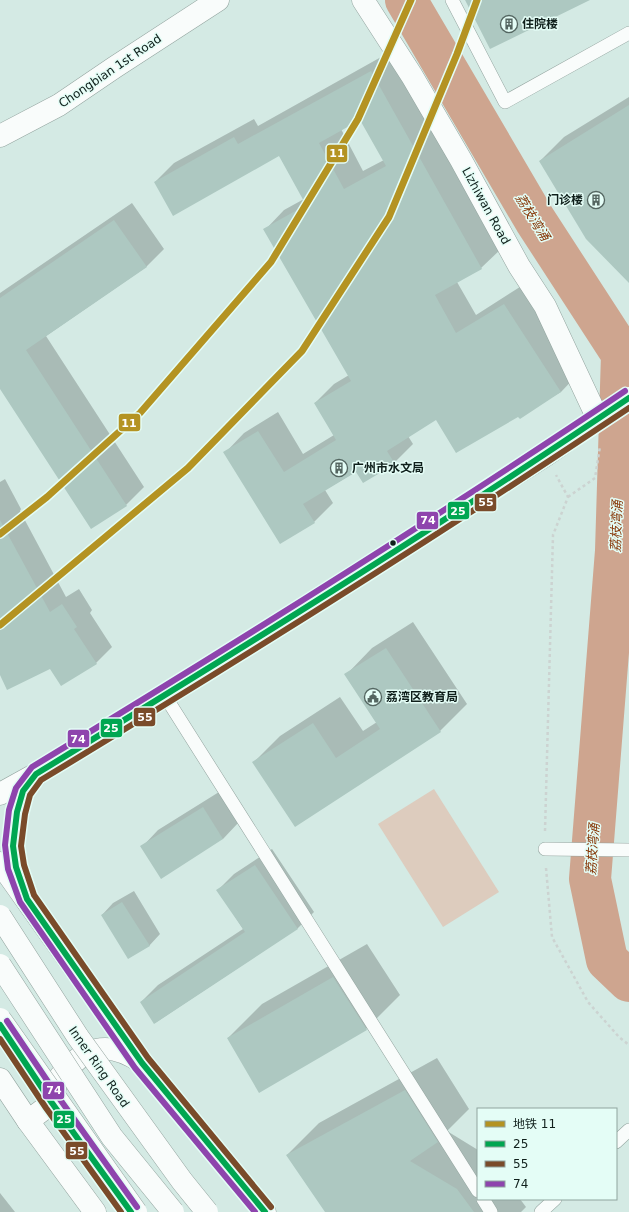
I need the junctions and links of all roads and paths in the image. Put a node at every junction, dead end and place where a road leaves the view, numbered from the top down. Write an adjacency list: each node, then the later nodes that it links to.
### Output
1 (218, 0): 5 (main road, Chongbian 1st Road)
2 (362, 0): 7 (main road, Lizhiwan Road)
3 (452, 0): 4 (lane)
4 (629, 33)
5 (0, 136)
6 (629, 398): 7 (main road, bridge)
7 (598, 420): 8 (main road)
8 (546, 455): 9 (main road); 12 (path)
9 (165, 696): 10 (main road); 26 (lane)
10 (36, 774): 11 (main road); 15 (main road)
11 (0, 794)
12 (545, 849): 13 (lane); 19 (path)
13 (629, 850)
14 (0, 863): 15 (main road)
15 (27, 899): 20 (main road)
16 (0, 916): 33 (main road, Inner Ring Road, bridge)
17 (0, 965): 32 (main road, bridge)
18 (0, 1019): 31 (main road, bridge)
19 (629, 1045)
20 (142, 1063): 22 (main road); 34 (main road)
21 (0, 1079): 23 (main road)
22 (52, 1103): 23 (main road); 30 (main road)
23 (28, 1121): 29 (main road)
24 (629, 1130): 25 (lane)
25 (617, 1141)
26 (477, 1189)
27 (484, 1200): 35 (lane)
28 (554, 1200): 36 (lane)
29 (95, 1212)
30 (131, 1212)
31 (136, 1212)
32 (173, 1212)
33 (207, 1212)
34 (265, 1212)
35 (491, 1212)
36 (541, 1212)

